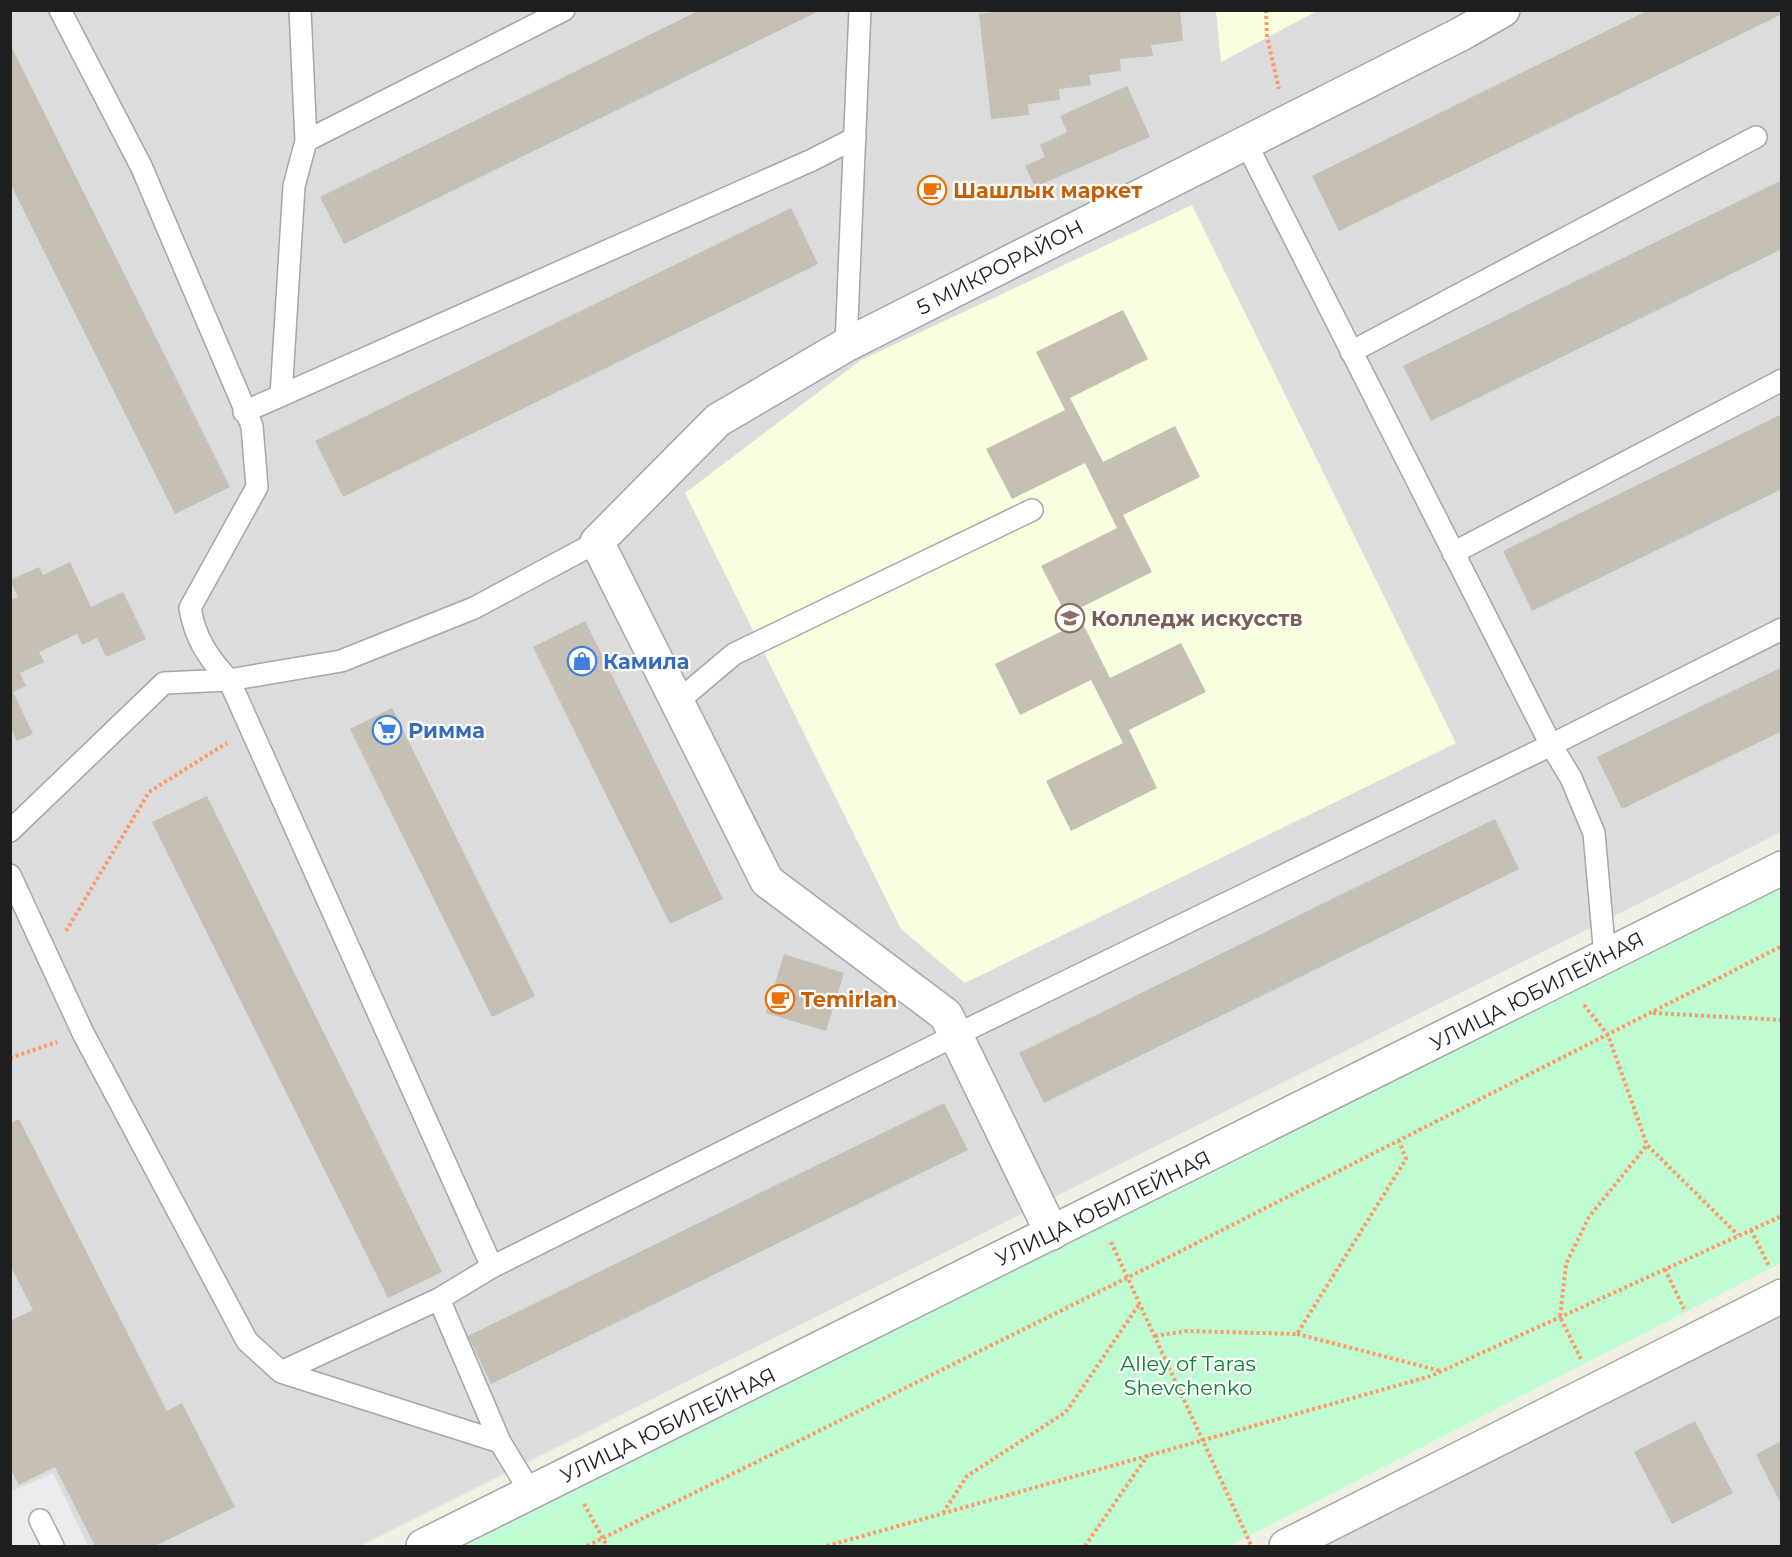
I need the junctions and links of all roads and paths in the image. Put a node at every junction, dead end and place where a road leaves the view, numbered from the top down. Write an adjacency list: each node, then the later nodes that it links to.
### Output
1 (60, 10): 16 (lane)
2 (300, 10): 10 (lane)
3 (564, 10): 10 (lane)
4 (860, 10): 9 (lane)
5 (1266, 10): 7 (path)
6 (1503, 10): 7 (street, 5 МИКРОРАЙОН)
7 (1286, 122): 11 (street, 5 МИКРОРАЙОН)
8 (1756, 137): 13 (lane)
9 (855, 138): 12 (lane); 15 (lane)
10 (306, 141): 15 (lane)
11 (1246, 142): 12 (street, 5 МИКРОРАЙОН); 13 (lane)
12 (846, 345): 18 (street, 5 МИКРОРАЙОН)
13 (1352, 352): 19 (lane)
14 (1782, 380): 19 (lane)
15 (281, 396): 16 (lane)
16 (244, 412): 21 (lane)
17 (1032, 510): 22 (lane)
18 (597, 543): 21 (lane); 22 (street)
19 (1453, 553): 24 (lane)
20 (1782, 629): 24 (lane)
21 (229, 680): 23 (lane); 25 (lane)
22 (677, 702): 35 (street)
23 (250, 727): 29 (path); 45 (lane)
24 (1551, 745): 30 (lane); 35 (lane)
25 (10, 831)
26 (1782, 868): 30 (street, УЛИЦА ЮБИЛЕЙНАЯ)
27 (10, 875): 29 (lane)
28 (1782, 946): 32 (path)
29 (50, 957): 34 (lane)
30 (1605, 957): 31 (street, УЛИЦА ЮБИЛЕЙНАЯ)
31 (1564, 978): 36 (path); 40 (street, УЛИЦА ЮБИЛЕЙНАЯ)
32 (1652, 1013): 33 (path); 36 (path)
33 (1782, 1020)
34 (83, 1033): 37 (path); 57 (lane)
35 (956, 1035): 43 (street); 45 (lane)
36 (1608, 1035): 38 (path); 39 (path)
37 (10, 1058)
38 (1399, 1141): 47 (path); 53 (path)
39 (1647, 1145): 44 (path); 51 (path)
40 (1096, 1211): 43 (street, УЛИЦА ЮБИЛЕЙНАЯ); 47 (path)
41 (1782, 1216): 42 (path)
42 (1751, 1230): 44 (path); 48 (path)
43 (1053, 1233): 61 (street, УЛИЦА ЮБИЛЕЙНАЯ)
44 (1738, 1236): 46 (path)
45 (492, 1267): 49 (lane)
46 (1665, 1269): 51 (path); 52 (path)
47 (1128, 1277): 50 (path); 65 (path)
48 (1776, 1283): 73 (street)
49 (439, 1299): 57 (lane); 59 (lane)
50 (1140, 1303): 54 (path); 63 (path)
51 (1560, 1317): 55 (path); 56 (path)
52 (1688, 1319)
53 (1297, 1334): 54 (path); 56 (path)
54 (1155, 1336): 58 (path)
55 (1584, 1366)
56 (1441, 1371): 58 (path)
57 (281, 1372): 59 (lane)
58 (1203, 1440): 60 (path); 72 (path)
59 (500, 1442): 62 (lane)
60 (1148, 1455): 63 (path); 71 (path)
61 (568, 1474): 62 (street, УЛИЦА ЮБИЛЕЙНАЯ); 65 (path)
62 (531, 1493): 67 (street, УЛИЦА ЮБИЛЕЙНАЯ)
63 (943, 1513): 70 (path)
64 (40, 1520): 66 (lane)
65 (603, 1538): 68 (path); 69 (path)
66 (53, 1546)
67 (423, 1546)
68 (587, 1546)
69 (607, 1546)
70 (827, 1546)
71 (1086, 1546)
72 (1252, 1546)
73 (1286, 1546)

